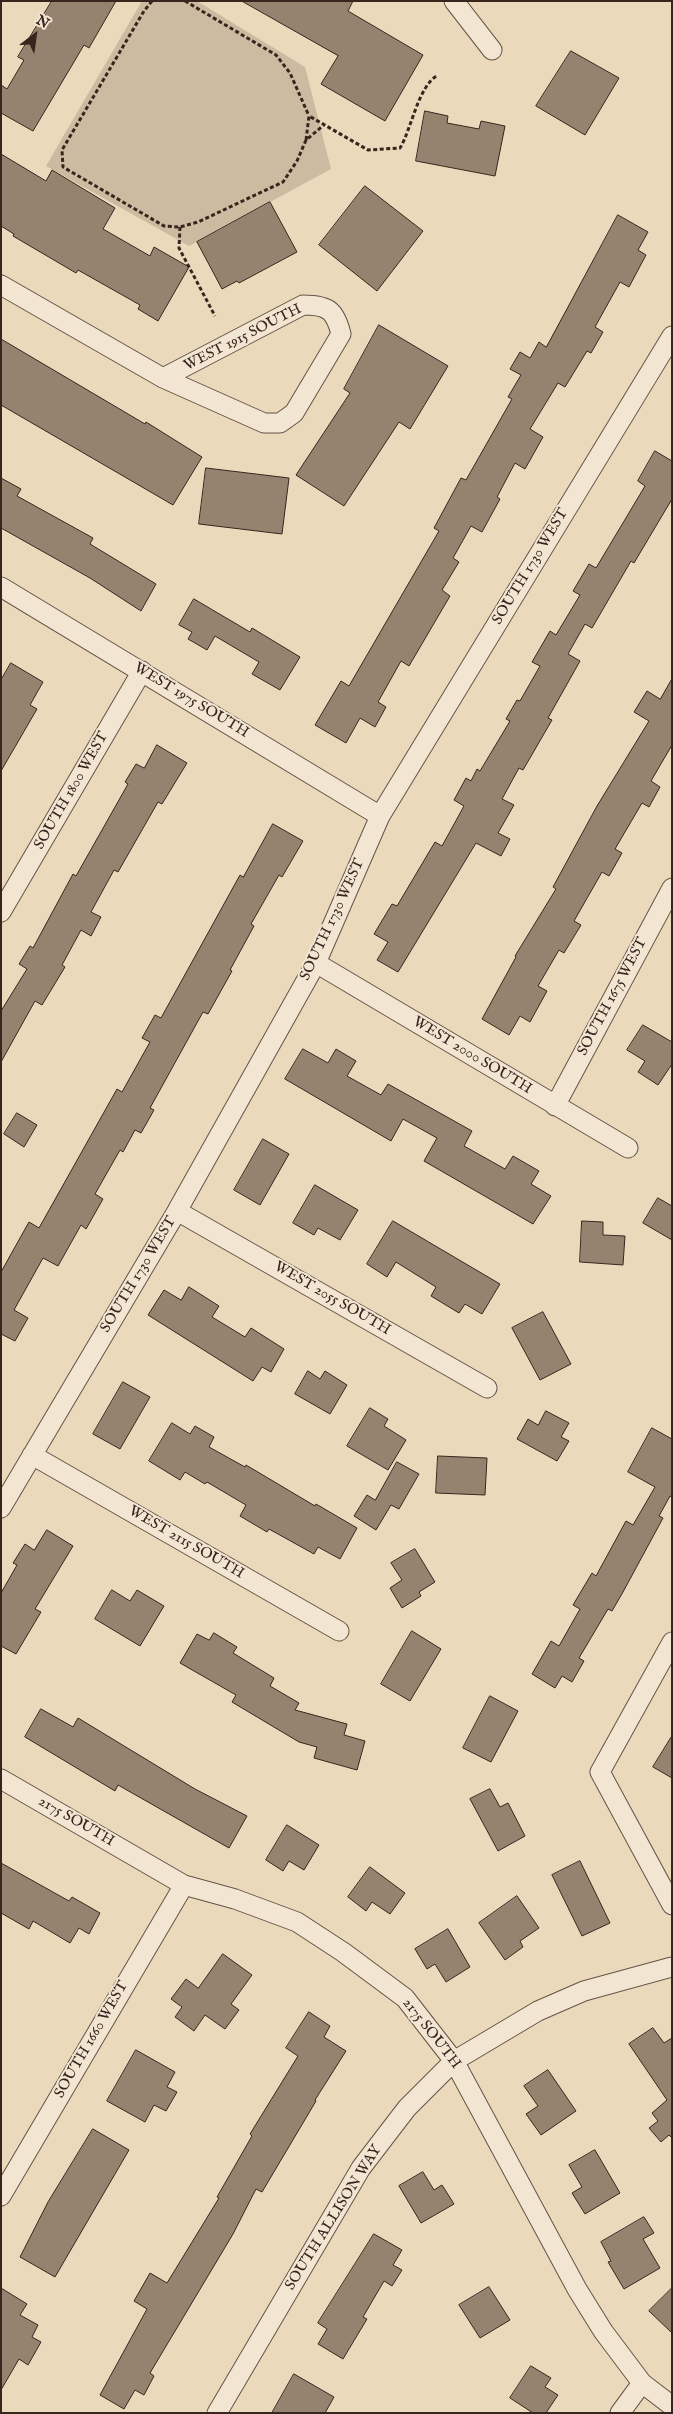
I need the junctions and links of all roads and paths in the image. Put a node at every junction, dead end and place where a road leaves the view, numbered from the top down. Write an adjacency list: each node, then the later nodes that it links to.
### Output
1 (152, 1): 9 (path)
2 (185, 1): 6 (path)
3 (454, 1): 4 (street)
4 (492, 50)
5 (438, 75): 7 (path)
6 (309, 116): 7 (path); 8 (path)
7 (324, 125): 8 (path)
8 (306, 140): 9 (path)
9 (180, 227): 11 (path)
10 (1, 285): 13 (street, WEST 1915 SOUTH)
11 (215, 316)
12 (672, 336): 16 (street, SOUTH 1730 WEST)
13 (163, 378): 13 (street, WEST 1915 SOUTH)
14 (1, 587): 15 (street, WEST 1975 SOUTH)
15 (142, 671): 16 (street, WEST 1975 SOUTH); 18 (street, SOUTH 1800 WEST)
16 (380, 816): 19 (street, SOUTH 1730 WEST)
17 (672, 888): 20 (street, SOUTH 1675 WEST)
18 (1, 912)
19 (316, 963): 20 (street, WEST 2000 SOUTH); 22 (street, SOUTH 1730 WEST)
20 (555, 1106): 21 (street, WEST 2000 SOUTH)
21 (628, 1148)
22 (177, 1211): 23 (street, WEST 2055 SOUTH); 24 (street, SOUTH 1730 WEST)
23 (487, 1388)
24 (32, 1455): 25 (street, SOUTH 1730 WEST); 26 (street, WEST 2115 SOUTH)
25 (1, 1508)
26 (339, 1631)
27 (672, 1642): 30 (street)
28 (1, 1779): 29 (street, 2175 SOUTH)
29 (184, 1885): 32 (street, 2175 SOUTH); 33 (street, SOUTH 1660 WEST)
30 (672, 1905)
31 (672, 1967): 32 (street, SOUTH ALLISON WAY)
32 (454, 2061): 34 (street, 2175 SOUTH); 36 (street, SOUTH ALLISON WAY)
33 (1, 2196)
34 (642, 2383): 35 (street, 2175 SOUTH); 37 (street)
35 (672, 2406)
36 (217, 2413)
37 (620, 2413)

